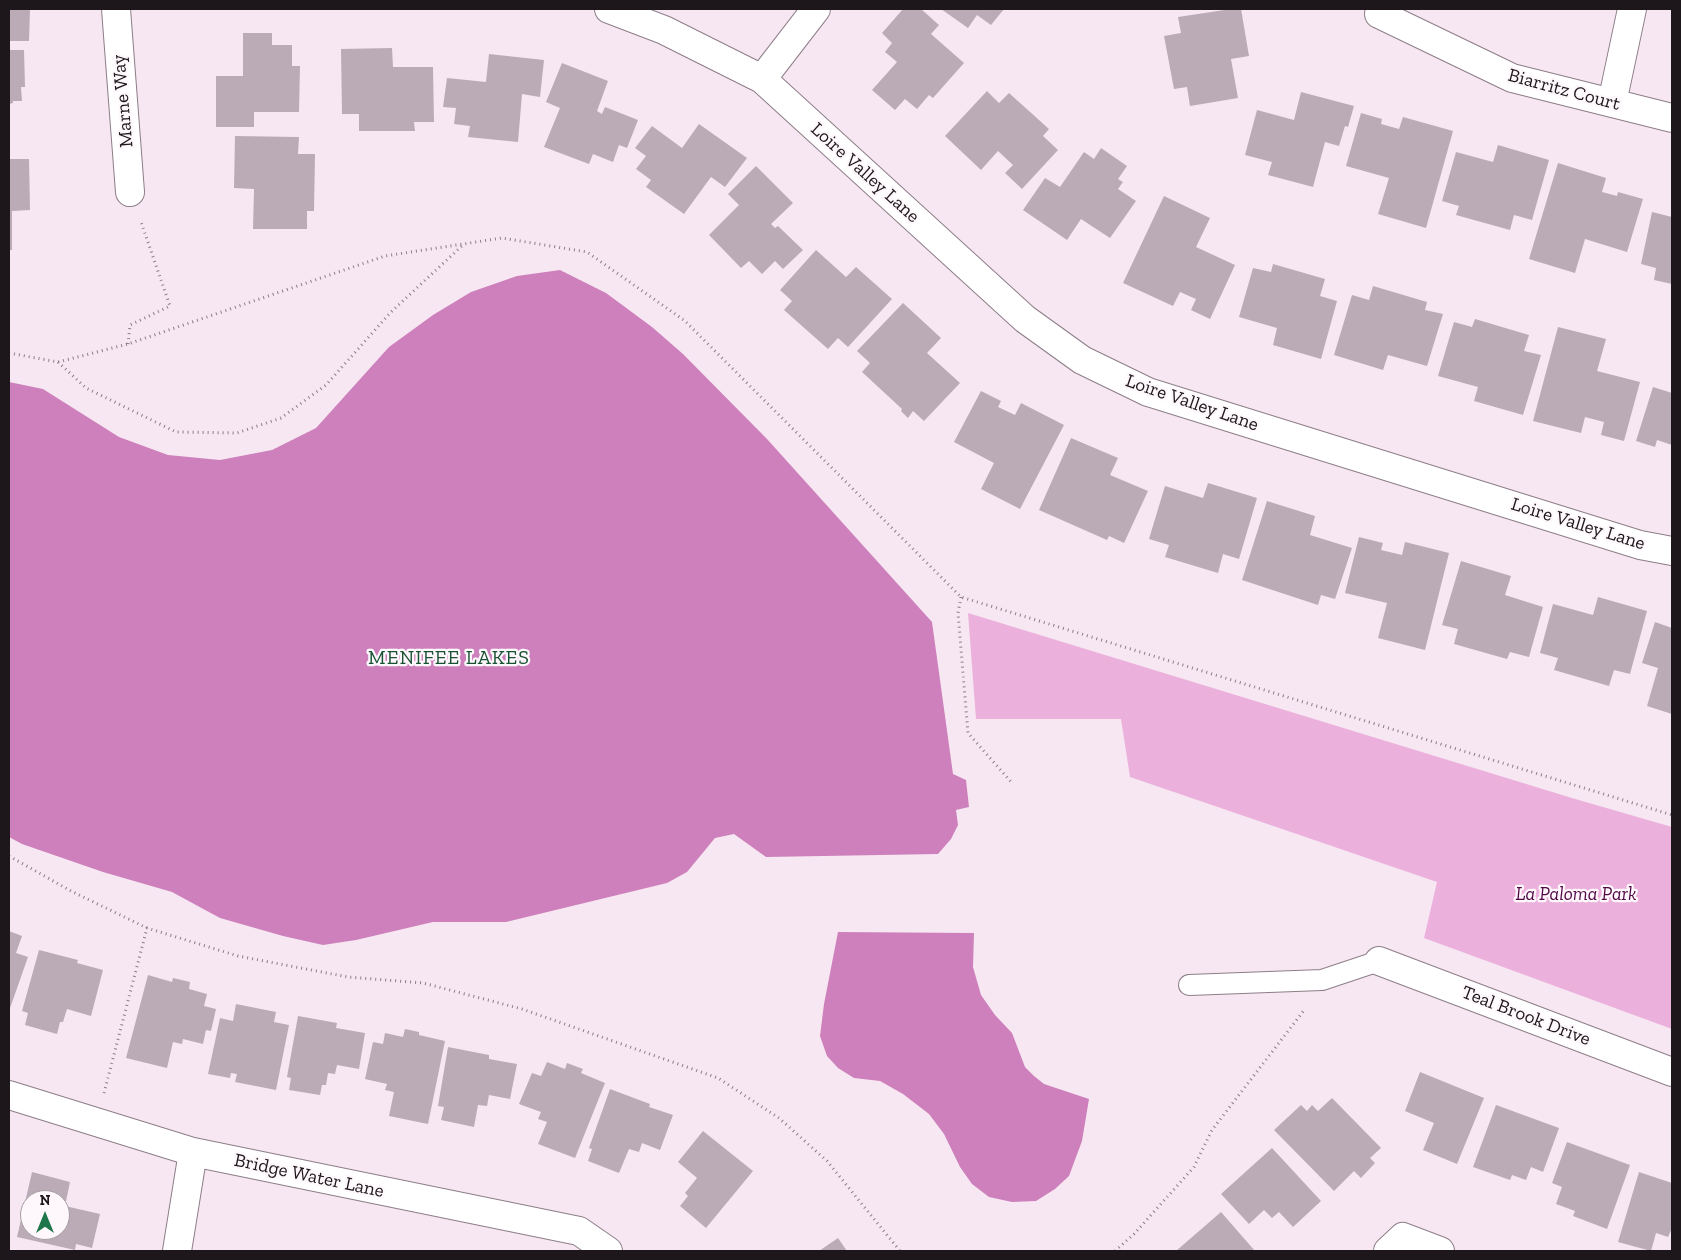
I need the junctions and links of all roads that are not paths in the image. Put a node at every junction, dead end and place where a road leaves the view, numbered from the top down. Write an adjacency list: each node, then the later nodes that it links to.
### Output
1 (116, 9): 9 (street, Marne Way)
2 (609, 9): 6 (street, Loire Valley Lane)
3 (816, 9): 6 (street)
4 (1632, 9): 7 (street)
5 (1379, 14): 7 (street, Biarritz Court)
6 (762, 78): 10 (street, Loire Valley Lane)
7 (1612, 103): 8 (street, Biarritz Court)
8 (1672, 118)
9 (130, 192)
10 (1672, 551)
11 (1379, 961): 12 (lane); 13 (street, Teal Brook Drive)
12 (1189, 985)
13 (1672, 1072)
14 (9, 1095): 15 (street, Bridge Water Lane)
15 (193, 1152): 16 (street); 17 (street, Bridge Water Lane)
16 (177, 1251)
17 (608, 1251)
18 (1388, 1251): 19 (street)
19 (1440, 1251)

